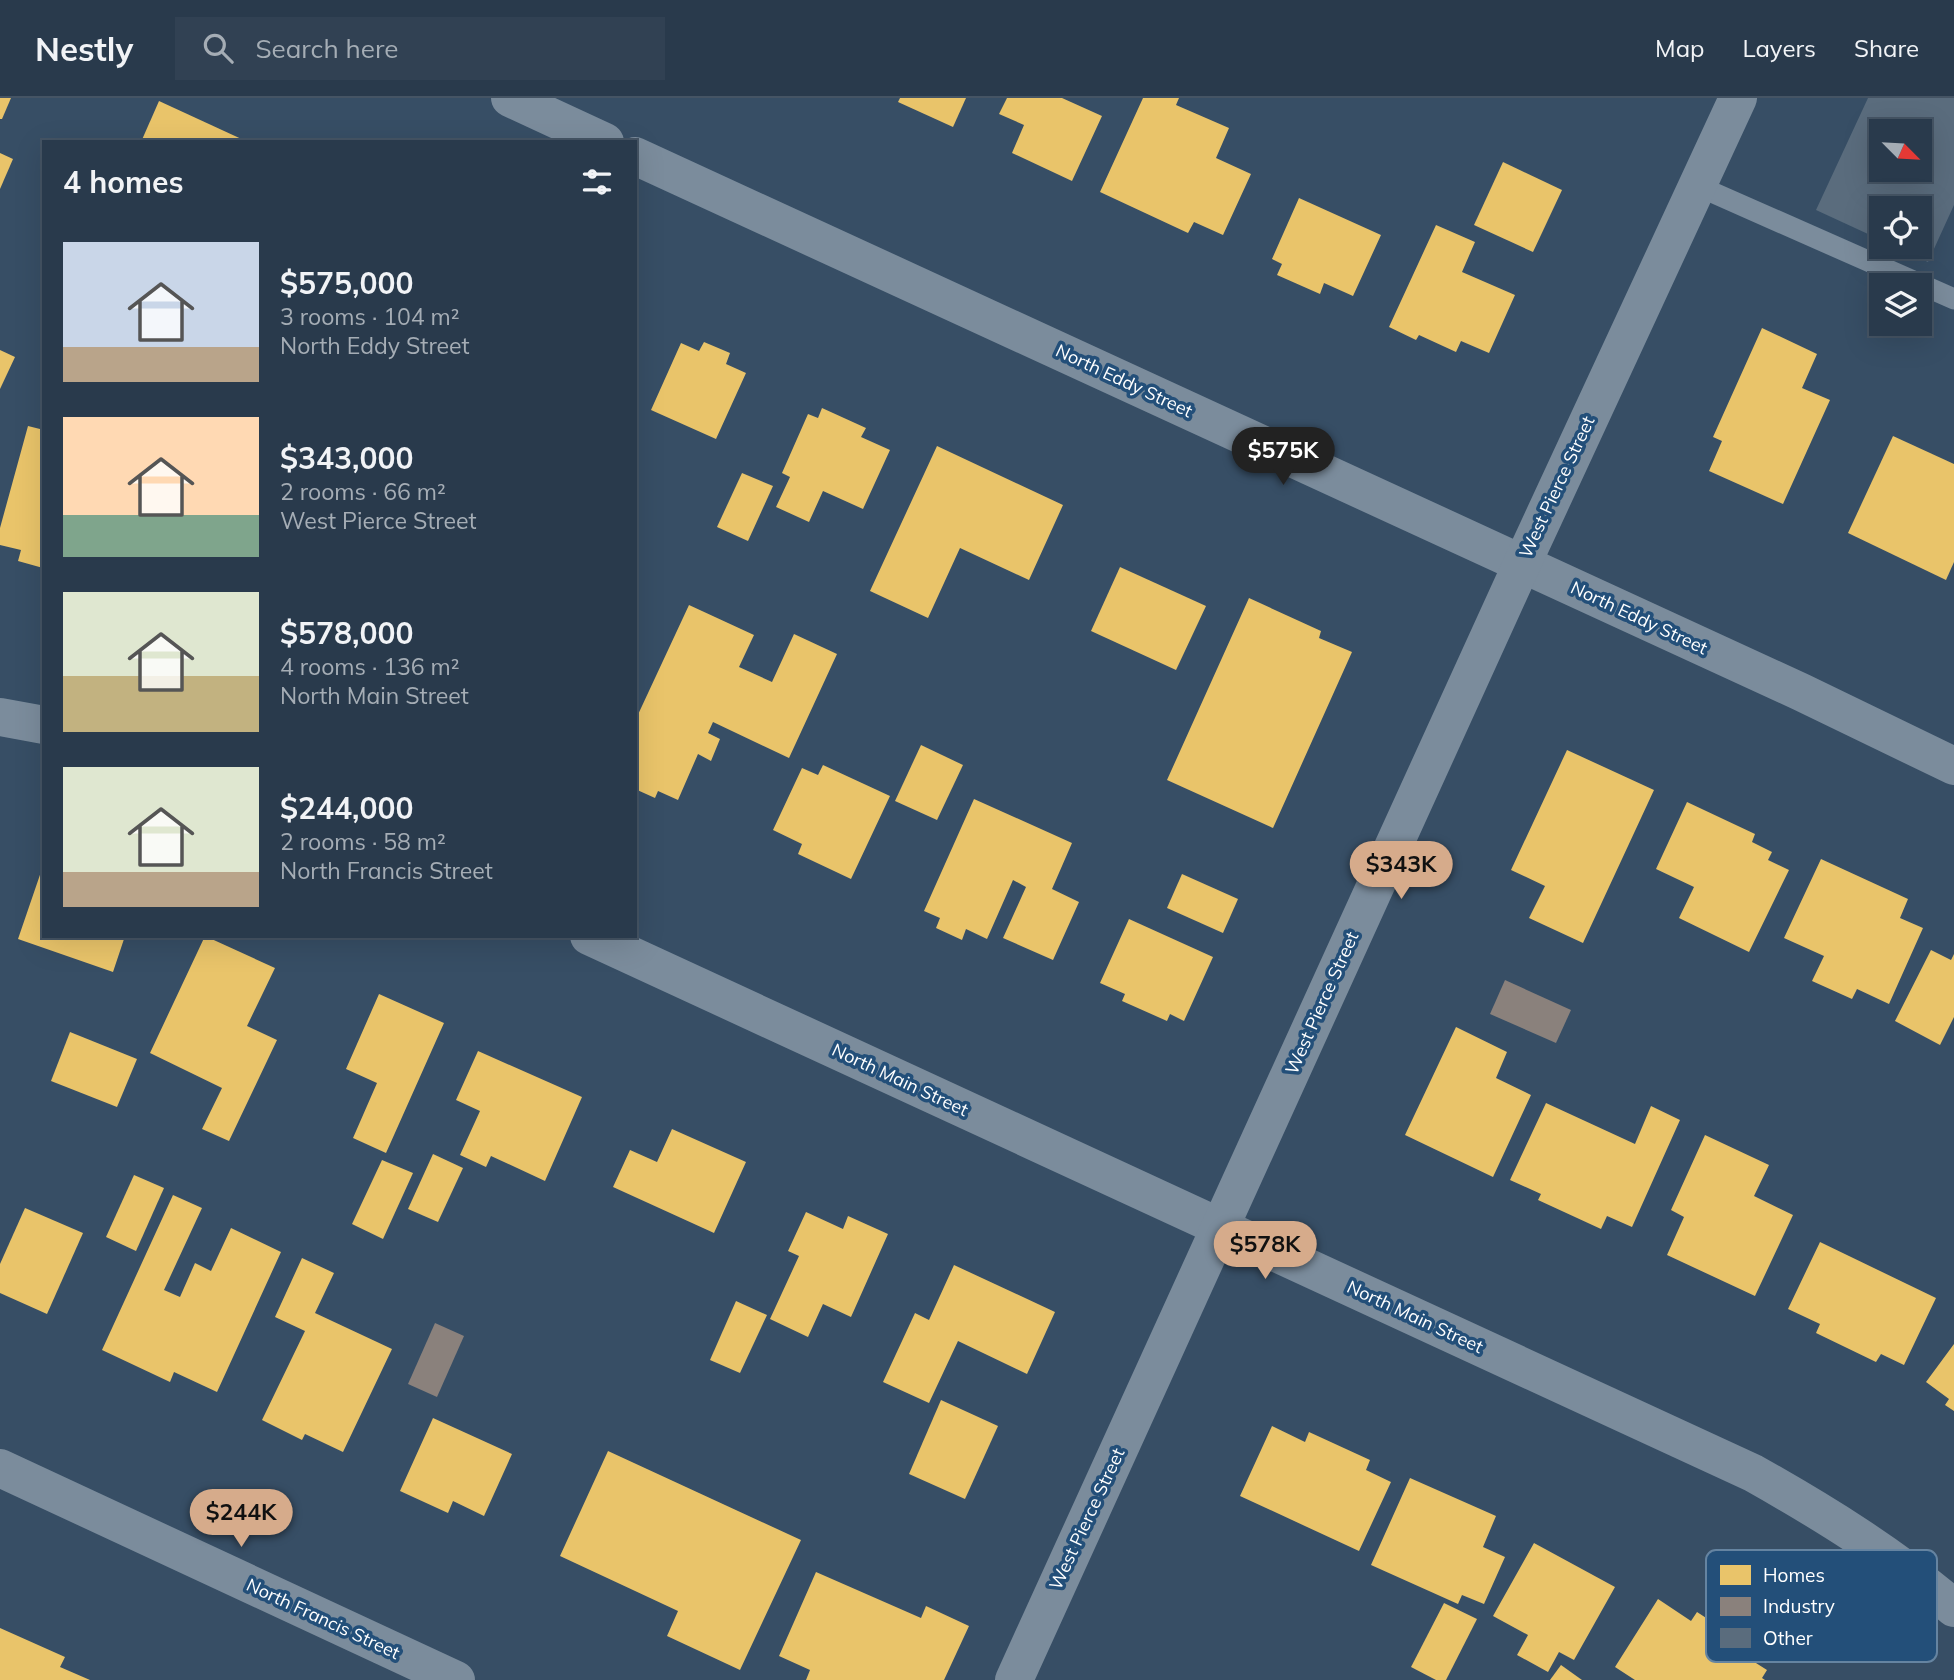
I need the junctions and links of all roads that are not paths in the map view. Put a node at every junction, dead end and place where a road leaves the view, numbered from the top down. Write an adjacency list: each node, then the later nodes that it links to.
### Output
1 (510, 98): 3 (street)
2 (1738, 98): 5 (street, West Pierce Street)
3 (601, 140)
4 (637, 157): 7 (street, North Eddy Street)
5 (1698, 186): 6 (lane); 7 (street, West Pierce Street)
6 (1954, 299)
7 (1522, 564): 10 (street, North Eddy Street); 12 (street, West Pierce Street)
8 (0, 717): 9 (street)
9 (42, 725)
10 (1954, 766)
11 (593, 938): 12 (street, North Main Street)
12 (1220, 1228): 14 (street, North Main Street); 18 (street, West Pierce Street)
13 (0, 1468): 17 (street, North Francis Street)
14 (1879, 1550)
15 (1937, 1594): 16 (street, North Main Street)
16 (1954, 1608)
17 (456, 1680)
18 (1014, 1680)

